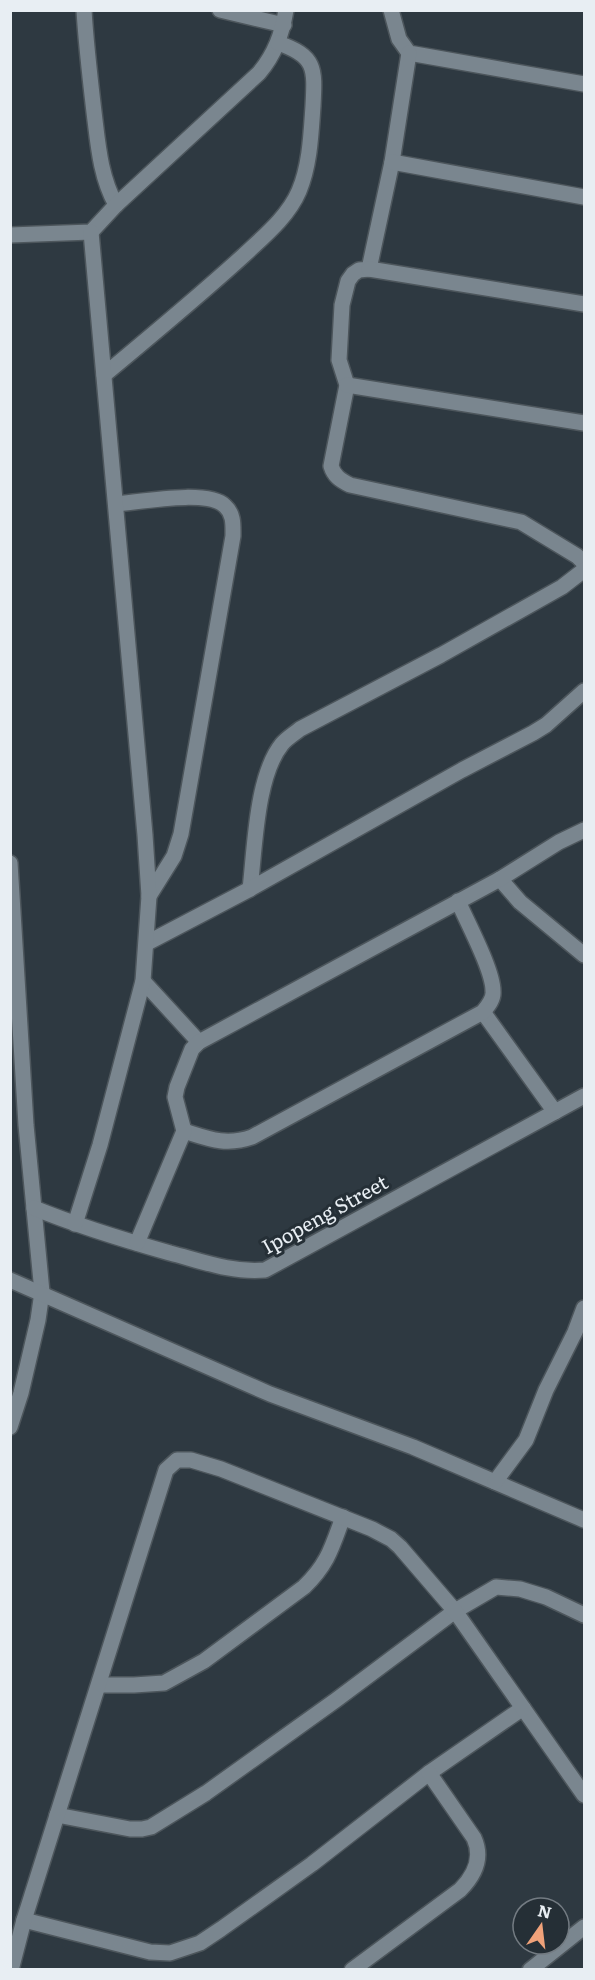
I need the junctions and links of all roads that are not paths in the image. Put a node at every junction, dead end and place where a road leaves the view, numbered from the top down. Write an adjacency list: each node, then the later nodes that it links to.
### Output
1 (84, 10): 10 (street)
2 (220, 10): 4 (street)
3 (391, 10): 6 (street)
4 (285, 18): 5 (street)
5 (278, 43): 10 (street); 15 (street)
6 (409, 54): 7 (street); 8 (street)
7 (585, 84)
8 (392, 162): 9 (street); 13 (street)
9 (585, 197)
10 (116, 205): 11 (street)
11 (91, 232): 12 (street); 15 (street)
12 (10, 236)
13 (369, 269): 14 (street); 16 (street)
14 (585, 304)
15 (104, 375): 18 (street)
16 (347, 385): 17 (street); 19 (street)
17 (585, 423)
18 (116, 504): 26 (street); 26 (street)
19 (585, 563)
20 (585, 570): 25 (street)
21 (585, 691): 25 (street)
22 (585, 830): 24 (street)
23 (10, 863): 36 (street)
24 (500, 879): 27 (street); 29 (street)
25 (250, 889): 28 (street)
26 (149, 896): 28 (street)
27 (458, 901): 31 (street); 32 (street)
28 (147, 943): 30 (street)
29 (585, 955)
30 (143, 981): 32 (street); 37 (street)
31 (483, 1012): 34 (street); 35 (street)
32 (198, 1042): 35 (street)
33 (585, 1096): 34 (street, Ipopeng Street)
34 (555, 1112): 38 (street, Ipopeng Street)
35 (184, 1131): 38 (street)
36 (34, 1208): 37 (street, Ipopeng Street); 40 (street)
37 (75, 1224): 38 (street, Ipopeng Street)
38 (137, 1243)
39 (10, 1280): 40 (street)
40 (42, 1292): 42 (street); 43 (street)
41 (585, 1308): 43 (street)
42 (10, 1427)
43 (495, 1482): 45 (street)
44 (343, 1516): 46 (street); 48 (street); 48 (street)
45 (585, 1520)
46 (455, 1611): 47 (street); 49 (street); 52 (street)
47 (585, 1615)
48 (99, 1684): 52 (street)
49 (523, 1708): 50 (street); 51 (street)
50 (429, 1773): 53 (street); 56 (street)
51 (585, 1795)
52 (57, 1815): 53 (street)
53 (24, 1920): 55 (street)
54 (585, 1927): 57 (street)
55 (11, 1970)
56 (352, 1970)
57 (530, 1970)

